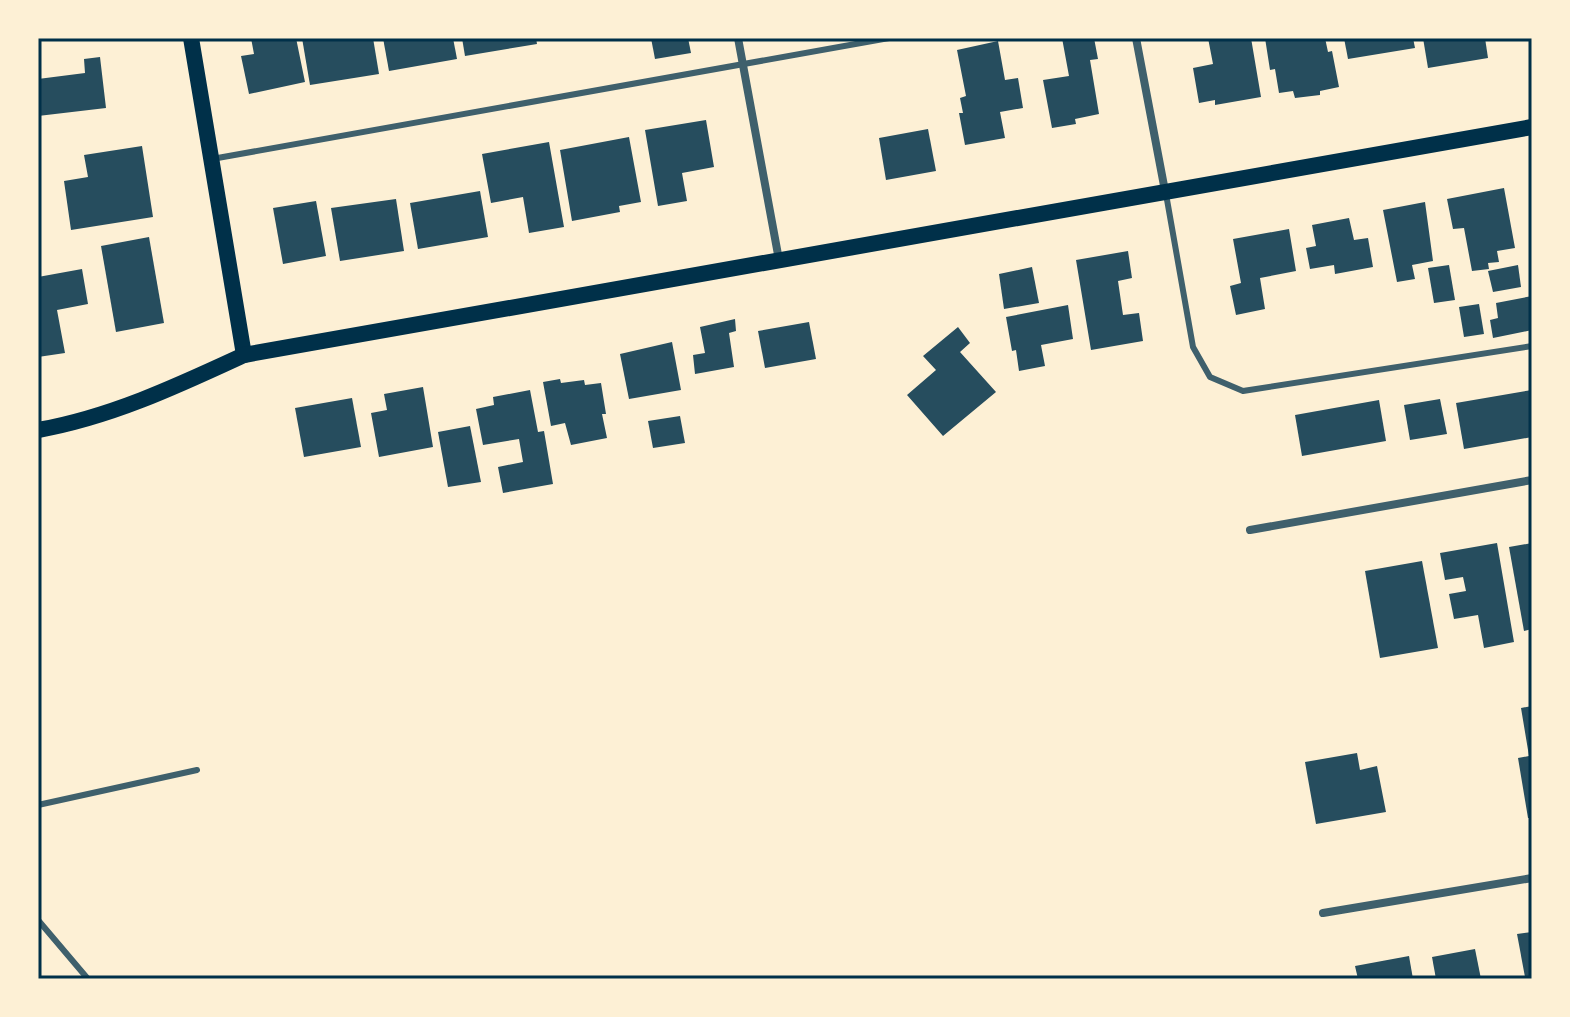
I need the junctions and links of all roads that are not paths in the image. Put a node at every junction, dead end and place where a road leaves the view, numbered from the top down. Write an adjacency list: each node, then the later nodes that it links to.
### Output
1 (191, 38): 7 (main road)
2 (738, 38): 5 (street)
3 (889, 38): 5 (lane)
4 (1136, 38): 8 (street)
5 (743, 65): 7 (lane); 9 (street)
6 (1532, 127): 8 (main road)
7 (212, 159): 11 (main road)
8 (1165, 191): 9 (main road); 10 (lane)
9 (779, 260): 11 (main road)
10 (1532, 346)
11 (244, 355): 12 (main road)
12 (38, 430)
13 (1532, 480): 14 (street)
14 (1250, 530)
15 (197, 770): 16 (lane)
16 (38, 805)
17 (1532, 878): 18 (street)
18 (1323, 913)
19 (38, 920): 20 (lane)
20 (88, 979)

